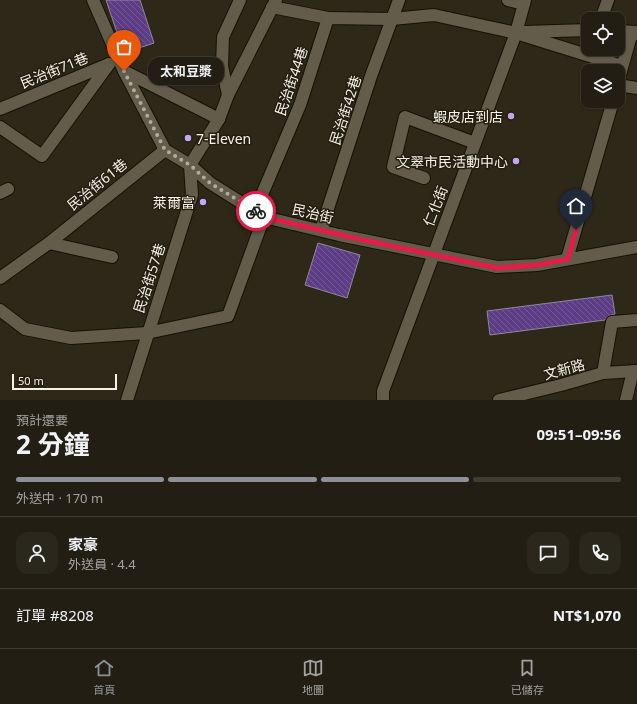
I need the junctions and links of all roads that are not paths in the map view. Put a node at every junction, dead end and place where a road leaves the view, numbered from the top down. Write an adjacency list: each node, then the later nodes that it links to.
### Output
1 (93, 0): 17 (street)
2 (240, 0): 20 (street)
3 (399, 0): 10 (street, 民治街42巷)
4 (508, 0): 6 (street)
5 (608, 0): 8 (street)
6 (525, 2): 12 (street, 仁化街)
7 (274, 3): 9 (street); 20 (street)
8 (604, 12)
9 (328, 18): 10 (street); 29 (street, 民治街44巷)
10 (392, 19): 12 (street); 30 (street, 民治街42巷)
11 (581, 30): 12 (street)
12 (516, 32): 15 (street); 25 (street, 仁化街)
13 (625, 32): 14 (street)
14 (635, 33): 16 (street)
15 (616, 64)
16 (623, 64)
17 (118, 65): 21 (street, 民治街71巷); 23 (street); 24 (street); 26 (street)
18 (625, 85): 19 (street)
19 (637, 88)
20 (228, 95): 23 (street)
21 (0, 108)
22 (611, 108): 35 (street)
23 (219, 119): 27 (street)
24 (0, 127)
25 (475, 143): 28 (street); 33 (street, 仁化街)
26 (165, 150): 27 (street, 民治街); 31 (street, 民治街61巷)
27 (190, 165): 29 (street, 民治街); 39 (street, 民治街57巷)
28 (424, 178)
29 (260, 214): 30 (street, 民治街); 39 (street, 民治街44巷)
30 (321, 230): 33 (street, 民治街)
31 (49, 243): 34 (street); 36 (street, 民治街61巷)
32 (637, 247): 35 (street, 民治街)
33 (432, 255): 35 (street, 民治街); 43 (street, 仁化街)
34 (112, 257)
35 (568, 259)
36 (0, 278)
37 (0, 310): 39 (street)
38 (637, 320): 41 (street)
39 (147, 333): 42 (street, 民治街57巷)
40 (635, 371): 41 (street, 文新路); 45 (street)
41 (603, 374): 44 (street, 文新路)
42 (127, 400)
43 (382, 400)
44 (499, 400)
45 (626, 400)

